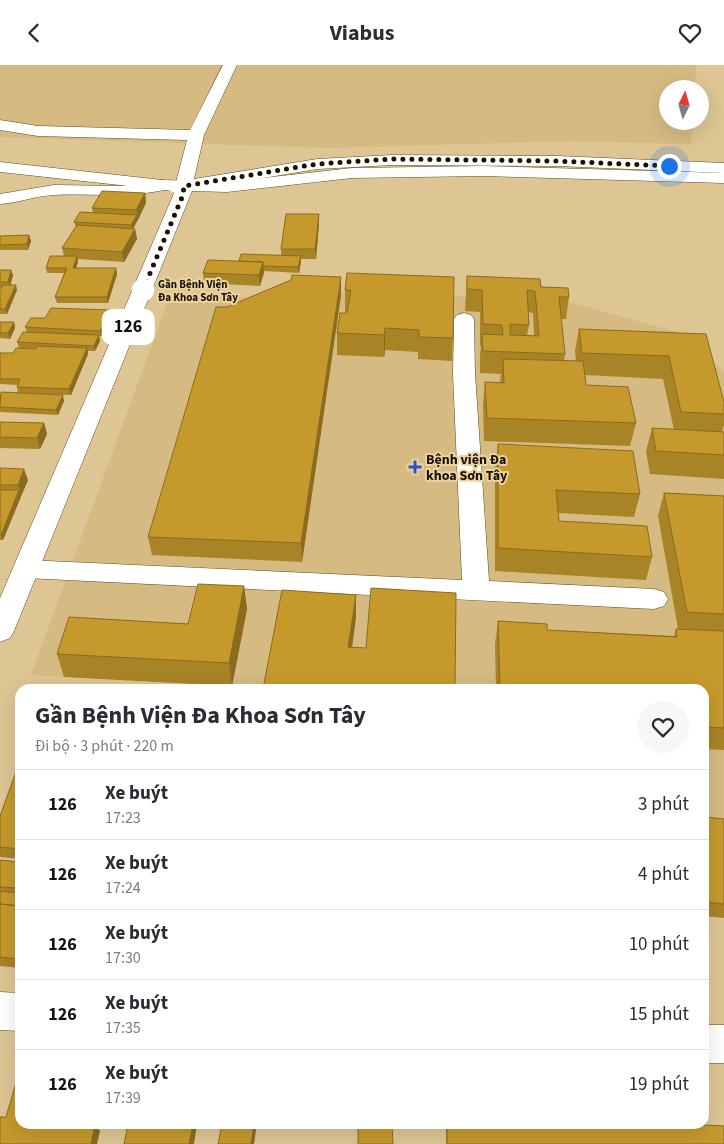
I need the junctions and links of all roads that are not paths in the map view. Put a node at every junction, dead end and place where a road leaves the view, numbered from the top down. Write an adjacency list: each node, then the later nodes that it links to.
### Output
1 (230, 65): 3 (main road)
2 (0, 125): 3 (main road)
3 (194, 141): 4 (main road); 10 (main road)
4 (10, 143)
5 (0, 167): 8 (main road)
6 (724, 168): 10 (main road)
7 (724, 178): 10 (main road)
8 (162, 185): 10 (main road); 11 (main road)
9 (724, 189): 10 (main road)
10 (183, 190): 13 (main road)
11 (0, 199)
12 (464, 319): 14 (main road)
13 (26, 569): 14 (main road); 16 (main road)
14 (476, 590): 15 (main road)
15 (654, 599)
16 (0, 631)
17 (0, 1011): 18 (main road)
18 (15, 1012)
19 (709, 1044): 20 (main road)
20 (724, 1045)

